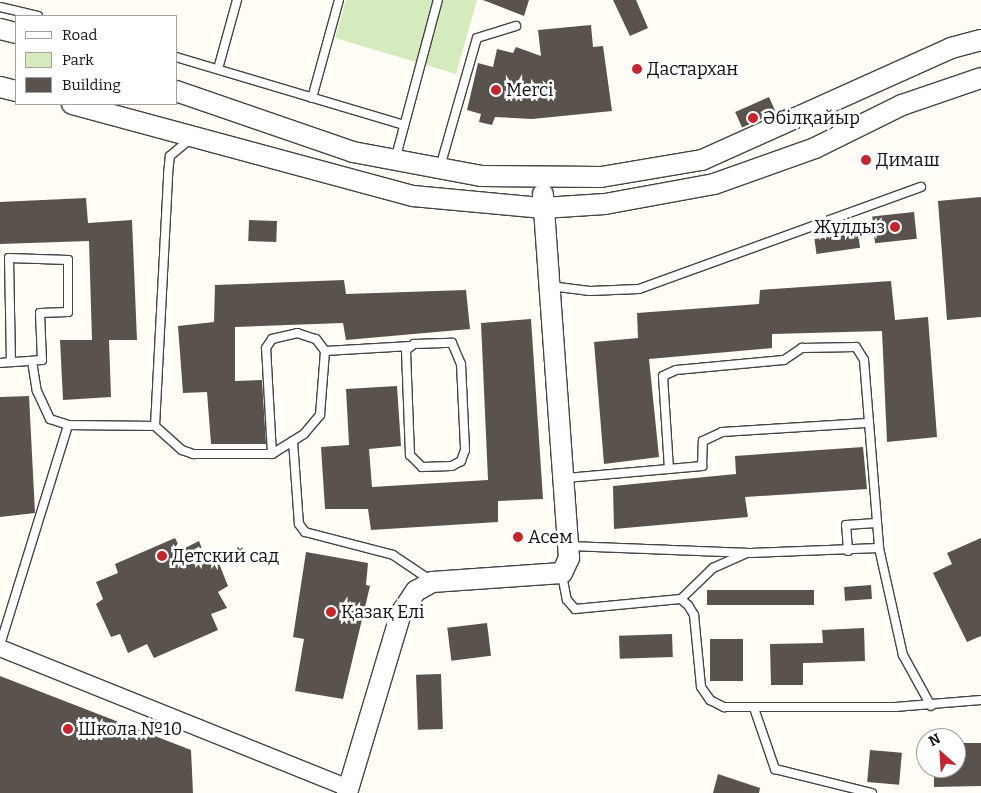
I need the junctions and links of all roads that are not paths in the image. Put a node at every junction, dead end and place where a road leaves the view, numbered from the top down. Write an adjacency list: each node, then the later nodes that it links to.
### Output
1 (2, 0): 5 (lane)
2 (237, 0): 12 (lane)
3 (339, 0): 17 (lane)
4 (438, 0): 19 (lane)
5 (0, 6): 6 (lane)
6 (34, 15)
7 (516, 26): 22 (lane)
8 (0, 29): 9 (street)
9 (15, 33)
10 (981, 40): 23 (street)
11 (178, 58): 12 (lane)
12 (218, 69): 17 (lane)
13 (981, 78): 25 (street)
14 (0, 87): 15 (street)
15 (15, 91)
16 (178, 92): 21 (street)
17 (312, 98): 19 (lane)
18 (76, 105): 20 (street)
19 (404, 125): 21 (lane)
20 (195, 137): 25 (street); 34 (lane)
21 (395, 160): 22 (street)
22 (440, 168): 23 (street)
23 (543, 180): 25 (street)
24 (921, 187): 26 (lane)
25 (543, 208): 26 (street)
26 (548, 286): 38 (street)
27 (411, 346): 27 (lane); 28 (lane)
28 (326, 351): 35 (lane); 36 (lane)
29 (32, 361): 30 (lane); 30 (lane); 33 (lane)
30 (11, 362): 31 (lane)
31 (0, 363)
32 (866, 423): 37 (lane); 37 (lane); 39 (lane)
33 (68, 425): 34 (lane); 47 (lane)
34 (155, 426): 36 (lane)
35 (293, 441): 36 (lane); 45 (lane)
36 (272, 454)
37 (669, 469): 38 (lane)
38 (566, 478): 40 (street)
39 (876, 523): 41 (lane); 42 (lane)
40 (569, 546): 43 (lane); 44 (street)
41 (879, 548): 42 (lane); 49 (lane)
42 (848, 551): 43 (lane)
43 (750, 553): 46 (lane)
44 (562, 573): 45 (street); 46 (lane)
45 (432, 582): 51 (street)
46 (681, 599): 50 (lane)
47 (0, 646): 51 (street)
48 (981, 700): 49 (lane)
49 (931, 706): 50 (lane)
50 (754, 708): 52 (lane)
51 (348, 791)
52 (872, 793)

